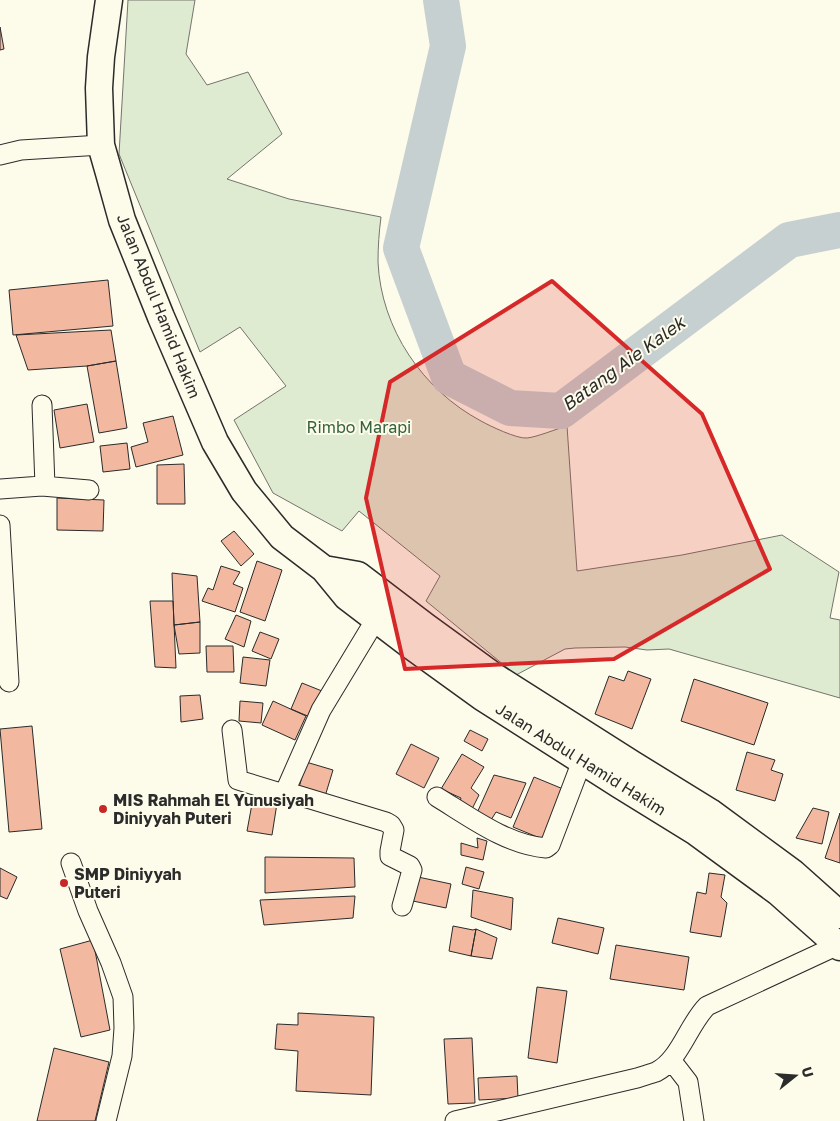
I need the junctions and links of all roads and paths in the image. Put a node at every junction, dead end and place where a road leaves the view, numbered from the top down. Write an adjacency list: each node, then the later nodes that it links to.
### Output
1 (109, 0): 2 (main road, Jalan Abdul Hamid Hakim)
2 (102, 145): 3 (street); 9 (main road, Jalan Abdul Hamid Hakim)
3 (0, 155)
4 (42, 405): 5 (street)
5 (45, 486): 6 (street); 7 (street)
6 (0, 489)
7 (89, 490)
8 (0, 525): 11 (street)
9 (324, 570): 10 (main road, Jalan Abdul Hamid Hakim); 15 (main road, Jalan Abdul Hamid Hakim)
10 (376, 619): 14 (main road, Jalan Abdul Hamid Hakim); 16 (street)
11 (4, 654): 12 (street)
12 (9, 682)
13 (232, 730): 16 (street)
14 (582, 761): 15 (main road, Jalan Abdul Hamid Hakim); 17 (street)
15 (626, 775): 20 (main road, Jalan Abdul Hamid Hakim); 21 (main road, Jalan Abdul Hamid Hakim)
16 (284, 794): 19 (street)
17 (437, 797)
18 (71, 863): 23 (street)
19 (402, 906)
20 (840, 914)
21 (839, 945): 22 (street)
22 (671, 1060): 24 (street); 25 (street)
23 (106, 1121)
24 (455, 1121)
25 (694, 1121)

